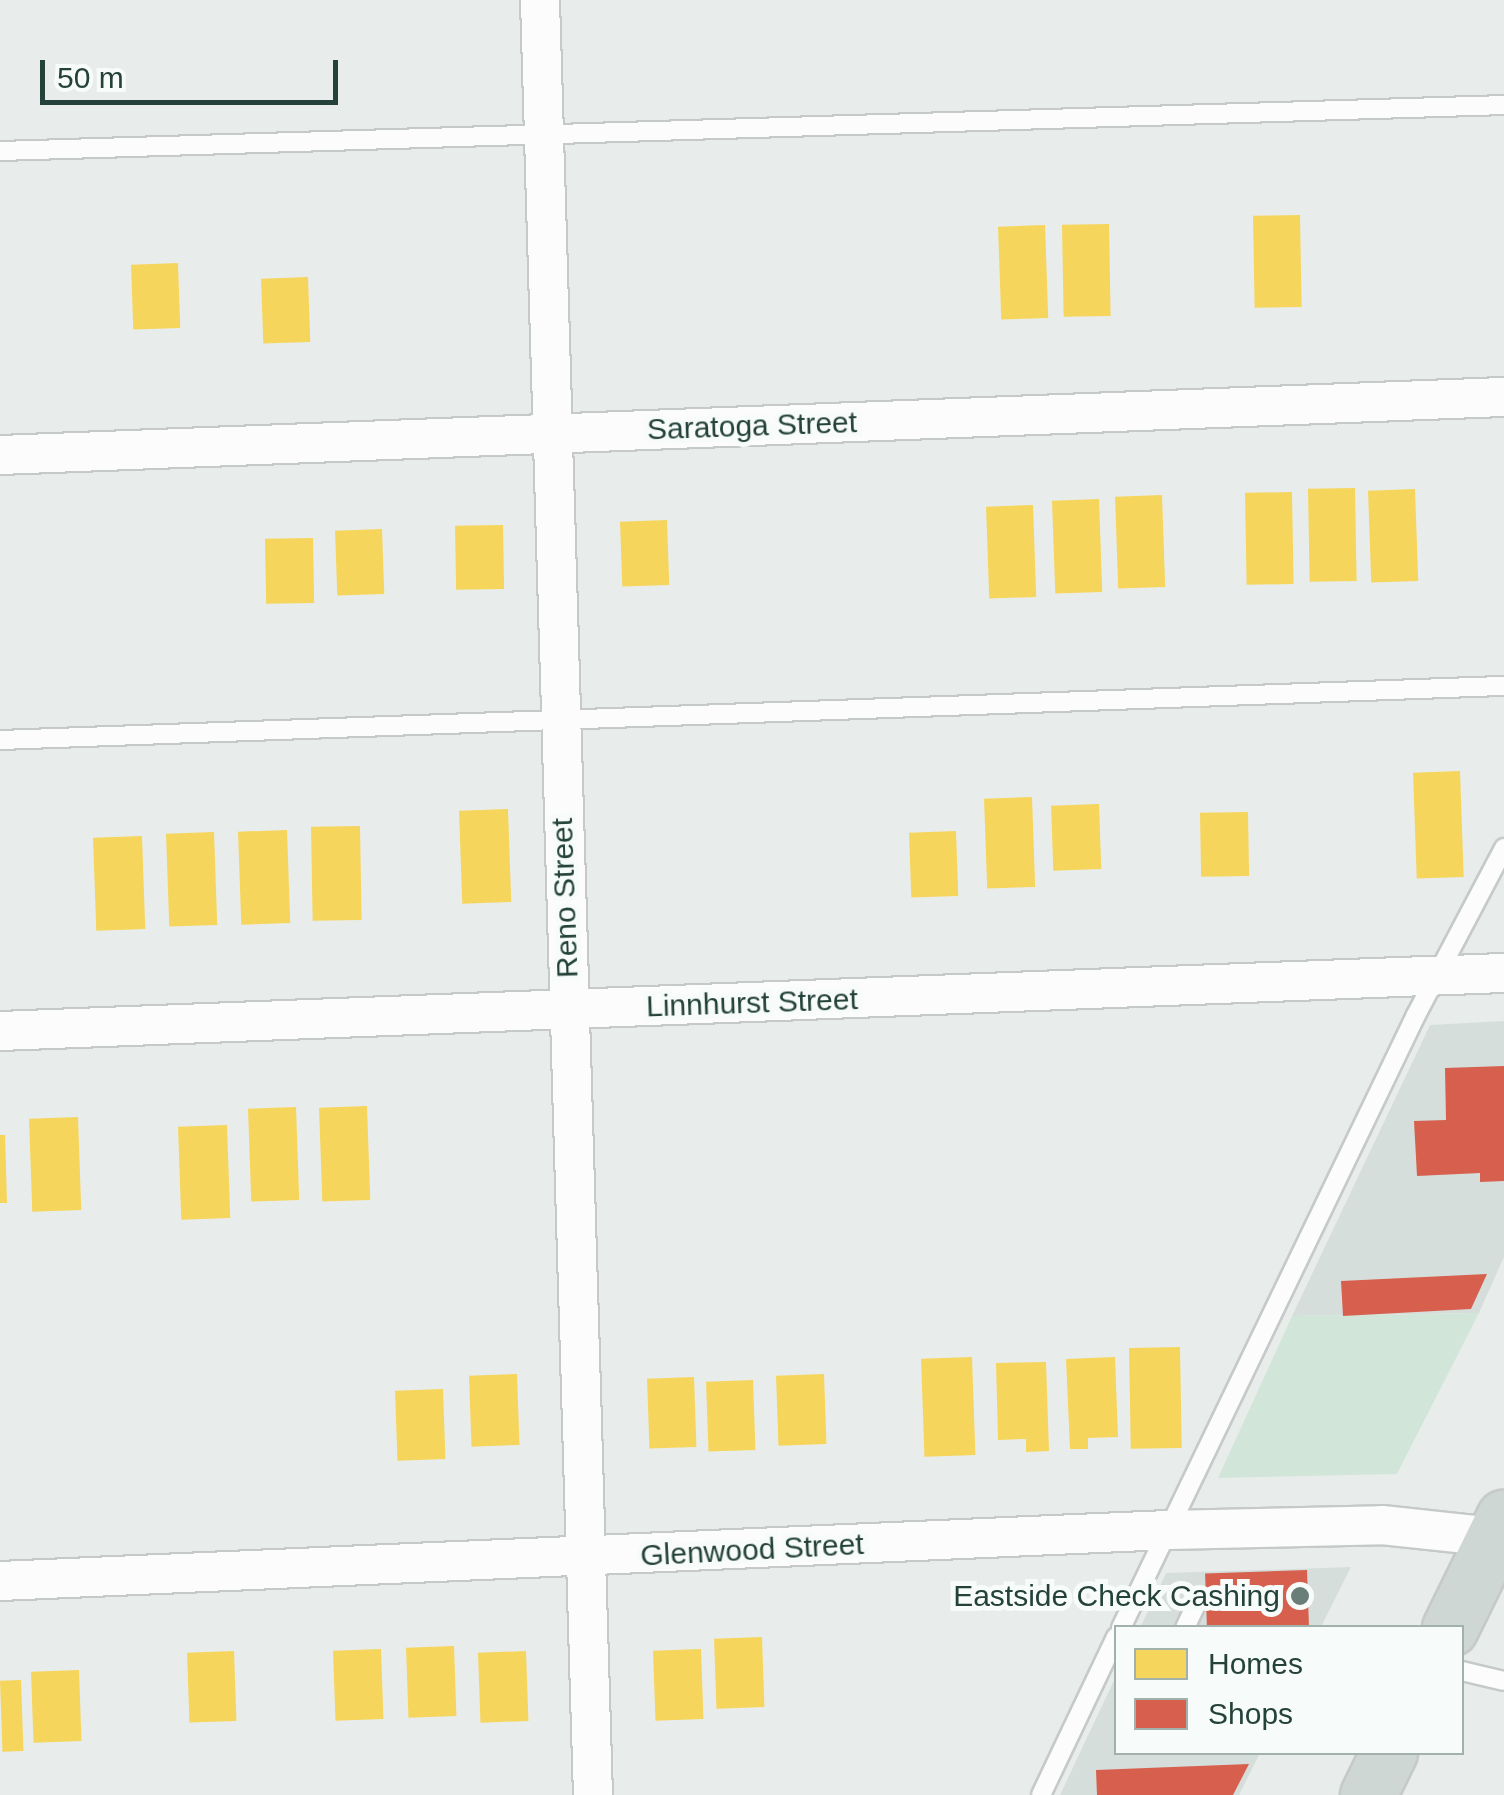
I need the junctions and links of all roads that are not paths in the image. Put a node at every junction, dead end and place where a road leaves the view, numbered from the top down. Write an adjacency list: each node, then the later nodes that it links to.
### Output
1 (540, 0): 3 (street, Reno Street)
2 (1504, 105): 3 (lane)
3 (544, 136): 4 (lane); 6 (street, Reno Street)
4 (0, 152)
5 (1504, 396): 6 (street, Saratoga Street)
6 (552, 434): 7 (street, Saratoga Street); 9 (street, Reno Street)
7 (0, 455)
8 (1504, 686): 9 (lane)
9 (560, 717): 10 (lane); 14 (street, Reno Street)
10 (0, 740)
11 (1502, 856): 13 (lane)
12 (1504, 973): 13 (street, Linnhurst Street)
13 (1437, 976): 14 (street, Linnhurst Street); 16 (lane)
14 (568, 1010): 15 (street, Linnhurst Street); 18 (street, Reno Street)
15 (0, 1032)
16 (1169, 1530): 17 (street, Glenwood Street); 18 (street, Glenwood Street); 21 (lane)
17 (1501, 1531): 23 (main road)
18 (586, 1558): 19 (street, Glenwood Street); 28 (street, Reno Street)
19 (0, 1581)
20 (1196, 1604): 22 (lane)
21 (1122, 1625)
22 (1186, 1625)
23 (1452, 1625)
24 (1114, 1640): 29 (lane)
25 (1464, 1672): 26 (lane)
26 (1504, 1681)
27 (1388, 1755): 30 (main road)
28 (593, 1795)
29 (1041, 1795)
30 (1368, 1795)

